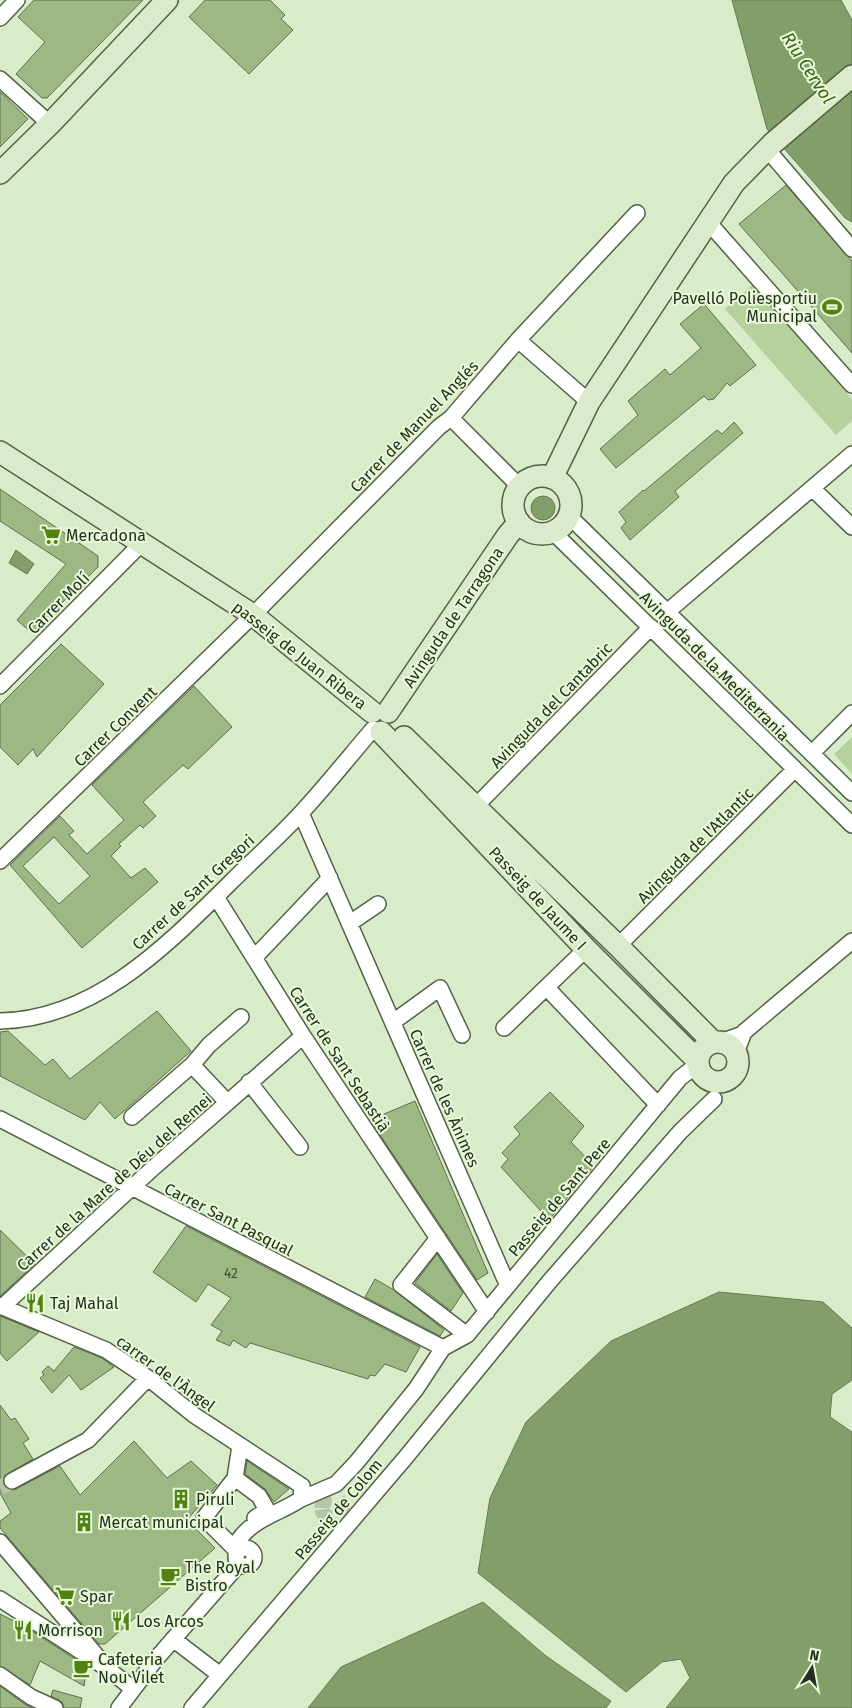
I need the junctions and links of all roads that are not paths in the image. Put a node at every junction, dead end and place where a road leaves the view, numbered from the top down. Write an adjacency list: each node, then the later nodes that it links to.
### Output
1 (17, 0): 3 (street)
2 (167, 0): 6 (street)
3 (0, 18)
4 (852, 76): 7 (street)
5 (1, 81): 6 (street)
6 (50, 124): 8 (street)
7 (769, 147): 10 (street); 11 (street)
8 (0, 173)
9 (637, 213): 12 (street, Carrer de Manuel Anglés)
10 (709, 223): 13 (street); 14 (street)
11 (852, 249)
12 (518, 340): 14 (street); 15 (street, Carrer de Manuel Anglés)
13 (852, 385)
14 (589, 402): 18 (street)
15 (451, 418): 19 (street); 27 (street, Carrer de Manuel Anglés)
16 (0, 452): 25 (street, passeig de Juan Ribera)
17 (852, 454): 20 (street)
18 (552, 478): 19 (street); 21 (street)
19 (520, 487): 22 (street)
20 (812, 488): 23 (street); 26 (street)
21 (569, 516): 24 (street); 26 (street, Avinguda de la Mediterrania)
22 (519, 522): 24 (street); 31 (street, Avinguda de Tarragona)
23 (852, 527)
24 (553, 532): 28 (street, Avinguda de la Mediterrania)
25 (141, 544): 27 (street, passeig de Juan Ribera); 29 (street, Carrer Molí)
26 (667, 612): 32 (street, Avinguda de la Mediterrania)
27 (253, 615): 31 (street, passeig de Juan Ribera); 38 (street, Carrer Convent)
28 (651, 628): 33 (street, Avinguda de la Mediterrania); 35 (street, Avinguda del Cantabric)
29 (0, 686)
30 (852, 713): 32 (street)
31 (381, 722): 35 (street, Passeig de Jaume I); 36 (street, Carrer de Sant Gregori); 45 (street, Passeig de Jaume I)
32 (812, 753): 34 (street, Avinguda de la Mediterrania)
33 (795, 769): 37 (street, Avinguda de la Mediterrania); 44 (street, Avinguda de l'Atlantic)
34 (852, 793)
35 (476, 806): 44 (street, Passeig de Jaume I)
36 (301, 813): 39 (street, Carrer de les Ànimes); 40 (street, Carrer de Sant Gregori)
37 (852, 825)
38 (0, 861)
39 (330, 878): 42 (street, Carrer de les Ànimes); 46 (street)
40 (216, 897): 46 (street, Carrer de Sant Sebastià); 49 (street, Carrer de Sant Gregori)
41 (378, 904): 42 (street)
42 (350, 923): 50 (street, Carrer de les Ànimes)
43 (852, 941): 54 (street)
44 (618, 946): 54 (street, Passeig de Jaume I)
45 (586, 949): 47 (street); 56 (street, Passeig de Jaume I)
46 (254, 958): 53 (street, Carrer de Sant Sebastià)
47 (547, 988): 51 (street); 60 (street)
48 (241, 1017): 55 (street)
49 (0, 1021)
50 (393, 1022): 52 (street, Carrer de les Ànimes); 66 (street, Carrer de les Ànimes)
51 (504, 1028)
52 (462, 1035)
53 (303, 1036): 57 (street, Carrer de la Mare de Déu del Remei); 65 (street, Carrer de Sant Sebastià)
54 (728, 1043): 56 (street); 56 (street)
55 (192, 1065): 59 (street, Carrer de la Mare de Déu del Remei); 61 (street)
56 (694, 1066): 60 (street, Passeig de Sant Pere)
57 (249, 1082): 59 (street, Carrer de la Mare de Déu del Remei); 63 (street)
58 (714, 1099): 83 (street, Passeig de Colom)
59 (227, 1102): 64 (street, Carrer de la Mare de Déu del Remei)
60 (658, 1105): 66 (street, Passeig de Sant Pere)
61 (132, 1117)
62 (0, 1119): 64 (street, Carrer Sant Pasqual)
63 (300, 1147)
64 (132, 1188): 67 (street, Carrer de la Mare de Déu del Remei); 70 (street, Carrer Sant Pasqual)
65 (438, 1238): 68 (street, Carrer de Sant Sebastià); 69 (street)
66 (508, 1286): 68 (street, Passeig de Sant Pere)
67 (1, 1306): 71 (street, carrer de l'Àngel)
68 (487, 1312): 69 (street, Passeig de Sant Pere)
69 (467, 1335): 70 (street, Passeig de Sant Pere)
70 (443, 1348): 75 (street, Passeig de Colom)
71 (148, 1378): 72 (street, carrer de l'Àngel); 74 (street)
72 (240, 1446): 73 (street); 75 (street, carrer de l'Àngel)
73 (235, 1478): 76 (street); 76 (street)
74 (12, 1481)
75 (302, 1493): 78 (street, Passeig de Colom)
76 (226, 1540): 78 (street)
77 (0, 1542): 81 (street)
78 (239, 1555): 80 (street, Passeig de Colom)
79 (0, 1599): 81 (street)
80 (173, 1640): 83 (street); 84 (street)
81 (108, 1669): 84 (street)
82 (0, 1675): 85 (street)
83 (220, 1675): 87 (street, Passeig de Colom)
84 (133, 1689): 86 (street)
85 (56, 1708)
86 (119, 1708)
87 (192, 1708)

